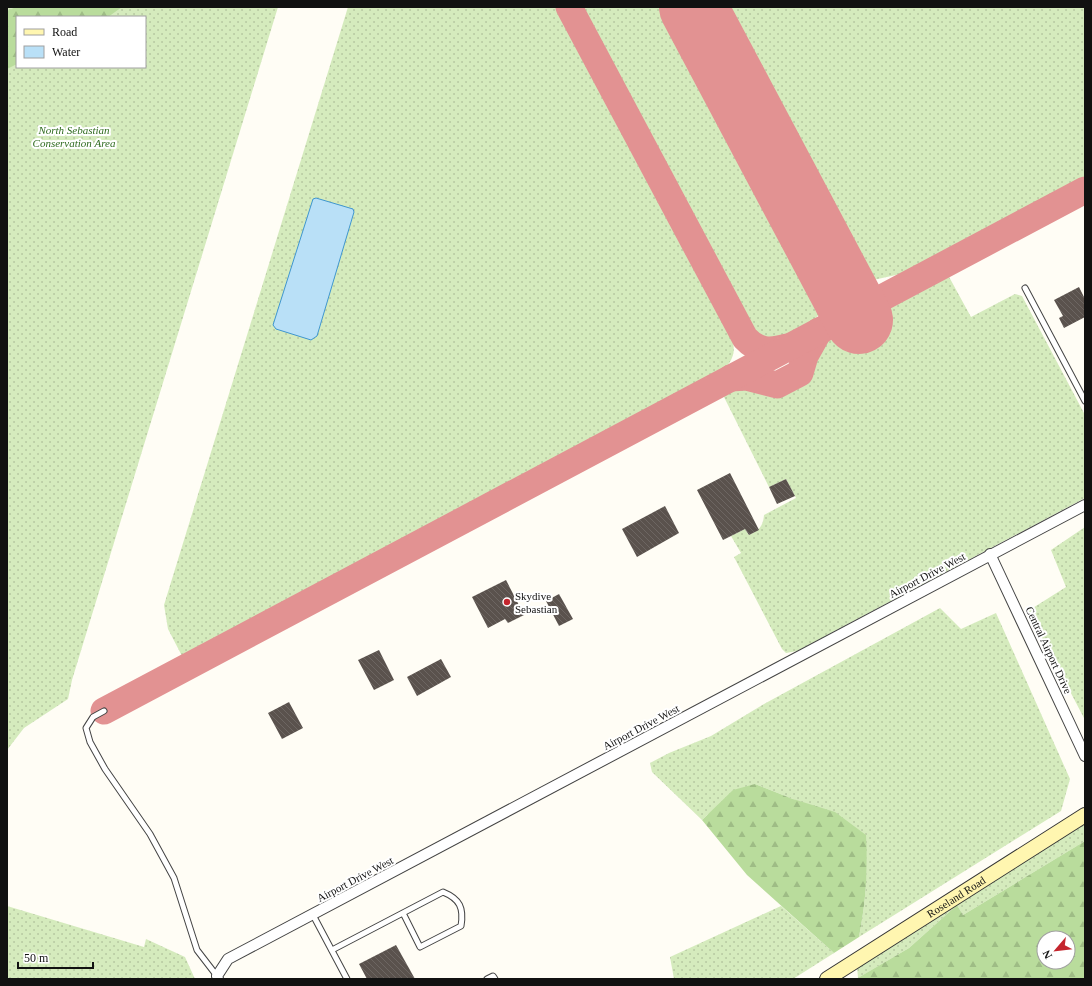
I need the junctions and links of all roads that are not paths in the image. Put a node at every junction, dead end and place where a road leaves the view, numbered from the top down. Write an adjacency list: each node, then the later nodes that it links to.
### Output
1 (1025, 288): 2 (lane)
2 (1085, 401)
3 (1085, 505): 4 (street, Airport Drive West)
4 (990, 554): 6 (street, Central Airport Drive); 9 (street, Airport Drive West)
5 (104, 711): 11 (lane)
6 (1085, 756)
7 (1085, 815): 15 (main road, Roseland Road)
8 (403, 913): 8 (lane); 10 (lane)
9 (313, 915): 10 (lane); 11 (street, Airport Drive West)
10 (332, 950): 12 (lane)
11 (218, 978)
12 (347, 979)
13 (487, 979): 14 (lane)
14 (495, 979)
15 (827, 979)

